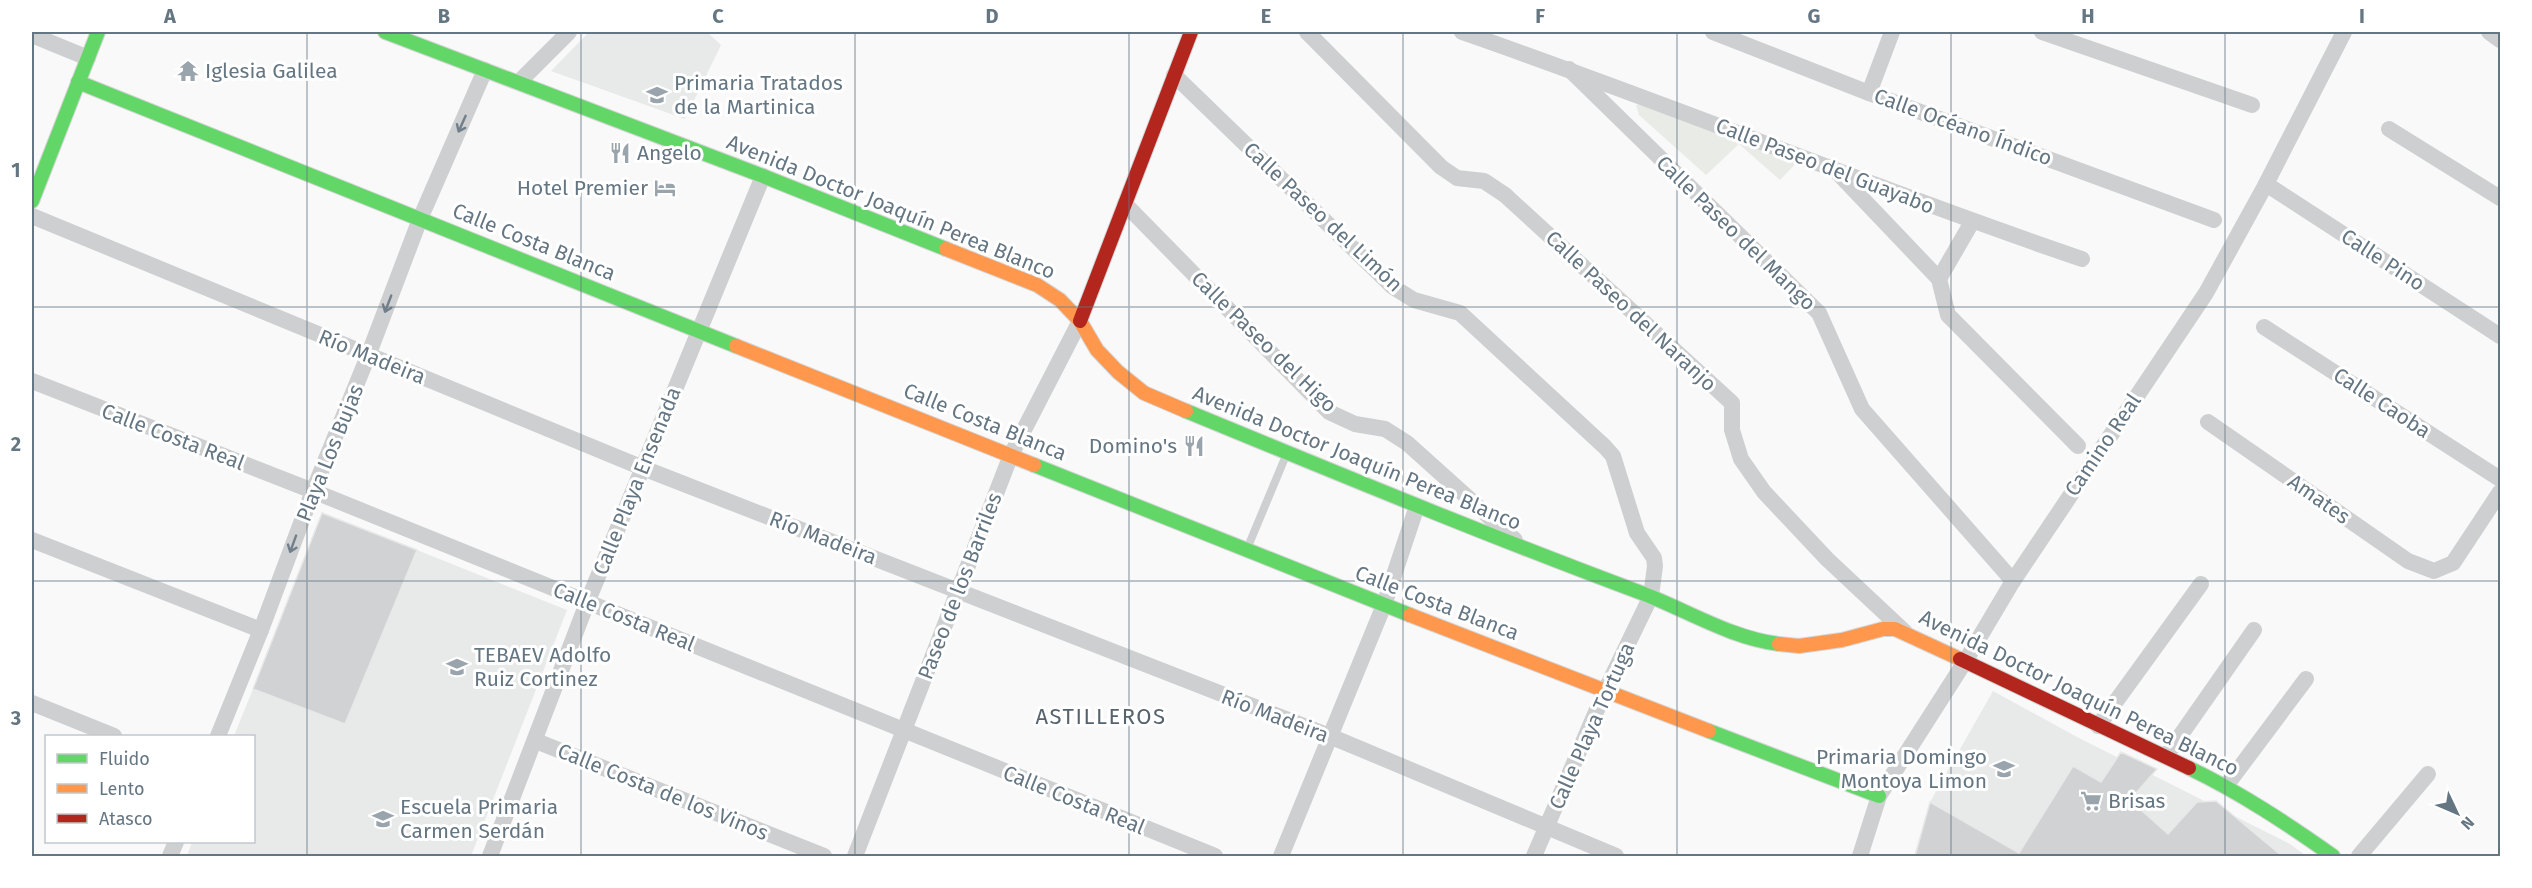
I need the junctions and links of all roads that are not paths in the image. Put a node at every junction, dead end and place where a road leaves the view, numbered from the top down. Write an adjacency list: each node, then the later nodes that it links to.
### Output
1 (98, 32): 14 (main road)
2 (385, 32): 16 (main road, Avenida Doctor Joaquín Perea Blanco)
3 (569, 32): 19 (street)
4 (1191, 32): 17 (main road)
5 (1307, 32): 61 (street, Calle Paseo del Naranjo)
6 (1462, 32): 15 (street, Calle Paseo del Guayabo)
7 (1713, 32): 20 (street, Calle Océano Índico)
8 (1892, 32): 20 (street)
9 (2042, 32): 21 (street)
10 (2344, 32): 25 (street, Camino Real)
11 (2489, 32): 13 (street)
12 (32, 35): 14 (street)
13 (2500, 40)
14 (88, 58): 18 (main road)
15 (1569, 69): 23 (street, Calle Paseo del Guayabo); 53 (street, Calle Paseo del Mango)
16 (485, 70): 19 (main road, Avenida Doctor Joaquín Perea Blanco); 30 (street, Playa Los Bujas, one-way to 30)
17 (1174, 75): 28 (main road); 56 (street, Calle Paseo del Limón)
18 (78, 82): 27 (main road); 30 (main road, Calle Costa Blanca)
19 (519, 82): 24 (main road, Avenida Doctor Joaquín Perea Blanco)
20 (1869, 93): 31 (street, Calle Océano Índico)
21 (2252, 105)
22 (2389, 129): 26 (street)
23 (1834, 169): 32 (street, Calle Paseo del Guayabo); 34 (street)
24 (763, 176): 35 (main road, Avenida Doctor Joaquín Perea Blanco); 37 (street, Calle Playa Ensenada)
25 (2266, 183): 38 (street, Calle Pino); 53 (street, Camino Real)
26 (2500, 198)
27 (32, 201)
28 (1125, 204): 35 (main road); 52 (street, Calle Paseo del Higo)
29 (32, 216): 39 (street, Río Madeira)
30 (420, 219): 37 (main road, Calle Costa Blanca); 39 (street, Playa Los Bujas, one-way to 39)
31 (2214, 220)
32 (1972, 222): 33 (street, Calle Paseo del Guayabo); 34 (street)
33 (2082, 259)
34 (1939, 279): 42 (street)
35 (1080, 321): 43 (main road, Avenida Doctor Joaquín Perea Blanco); 44 (street, Paseo de los Barriles)
36 (2264, 327): 46 (street, Calle Caoba)
37 (698, 330): 44 (main road, Calle Costa Blanca); 45 (street, Calle Playa Ensenada)
38 (2500, 336)
39 (369, 356): 45 (street, Río Madeira); 47 (street, Playa Los Bujas)
40 (32, 381): 47 (street, Calle Costa Real)
41 (2208, 422): 48 (street, Amates)
42 (2078, 446)
43 (1287, 453): 49 (main road, Avenida Doctor Joaquín Perea Blanco); 51 (lane)
44 (1011, 455): 51 (main road, Calle Costa Blanca); 55 (street, Paseo de los Barriles)
45 (643, 468): 55 (street, Río Madeira); 57 (street, Calle Playa Ensenada)
46 (2500, 479)
47 (313, 491): 57 (street, Calle Costa Real); 59 (street, Playa Los Bujas, one-way to 59)
48 (2500, 492)
49 (1418, 506): 52 (main road, Avenida Doctor Joaquín Perea Blanco); 58 (street)
50 (32, 540): 59 (street)
51 (1247, 549): 58 (main road, Calle Costa Blanca)
52 (1526, 550): 56 (main road, Avenida Doctor Joaquín Perea Blanco)
53 (2013, 581): 62 (street, Camino Real)
54 (2201, 584): 66 (street)
55 (957, 591): 67 (street, Paseo de los Barriles); 70 (street, Río Madeira)
56 (1651, 596): 61 (main road, Avenida Doctor Joaquín Perea Blanco); 64 (street, Calle Playa Tortuga)
57 (587, 603): 67 (street, Calle Costa Real); 71 (street, Calle Playa Ensenada)
58 (1384, 605): 64 (main road, Calle Costa Blanca); 70 (street)
59 (261, 630): 69 (street, Playa Los Bujas)
60 (2254, 630): 72 (street)
61 (1906, 633): 62 (main road, Avenida Doctor Joaquín Perea Blanco)
62 (1966, 660): 66 (main road, Avenida Doctor Joaquín Perea Blanco); 75 (street, Camino Real)
63 (2306, 679): 74 (street)
64 (1605, 691): 75 (main road, Calle Costa Blanca); 76 (street, Calle Playa Tortuga)
65 (32, 703): 68 (street)
66 (2098, 726): 72 (main road, Avenida Doctor Joaquín Perea Blanco)
67 (904, 730): 79 (street, Paseo de los Barriles); 80 (street, Calle Costa Real)
68 (112, 735)
69 (218, 735)
70 (1332, 737): 76 (street, Río Madeira); 81 (street)
71 (536, 741): 77 (street, Calle Playa Ensenada); 78 (street, Calle Costa de los Vinos)
72 (2166, 756): 74 (main road, Avenida Doctor Joaquín Perea Blanco)
73 (2428, 774): 86 (street)
74 (2226, 786): 85 (main road, Avenida Doctor Joaquín Perea Blanco)
75 (1879, 796): 84 (street, Camino Real)
76 (1546, 828): 82 (street, Calle Playa Tortuga); 83 (street, Río Madeira)
77 (490, 856)
78 (824, 856)
79 (855, 856)
80 (1215, 856)
81 (1281, 856)
82 (1534, 856)
83 (1616, 856)
84 (1860, 856)
85 (2333, 856)
86 (2359, 856)

